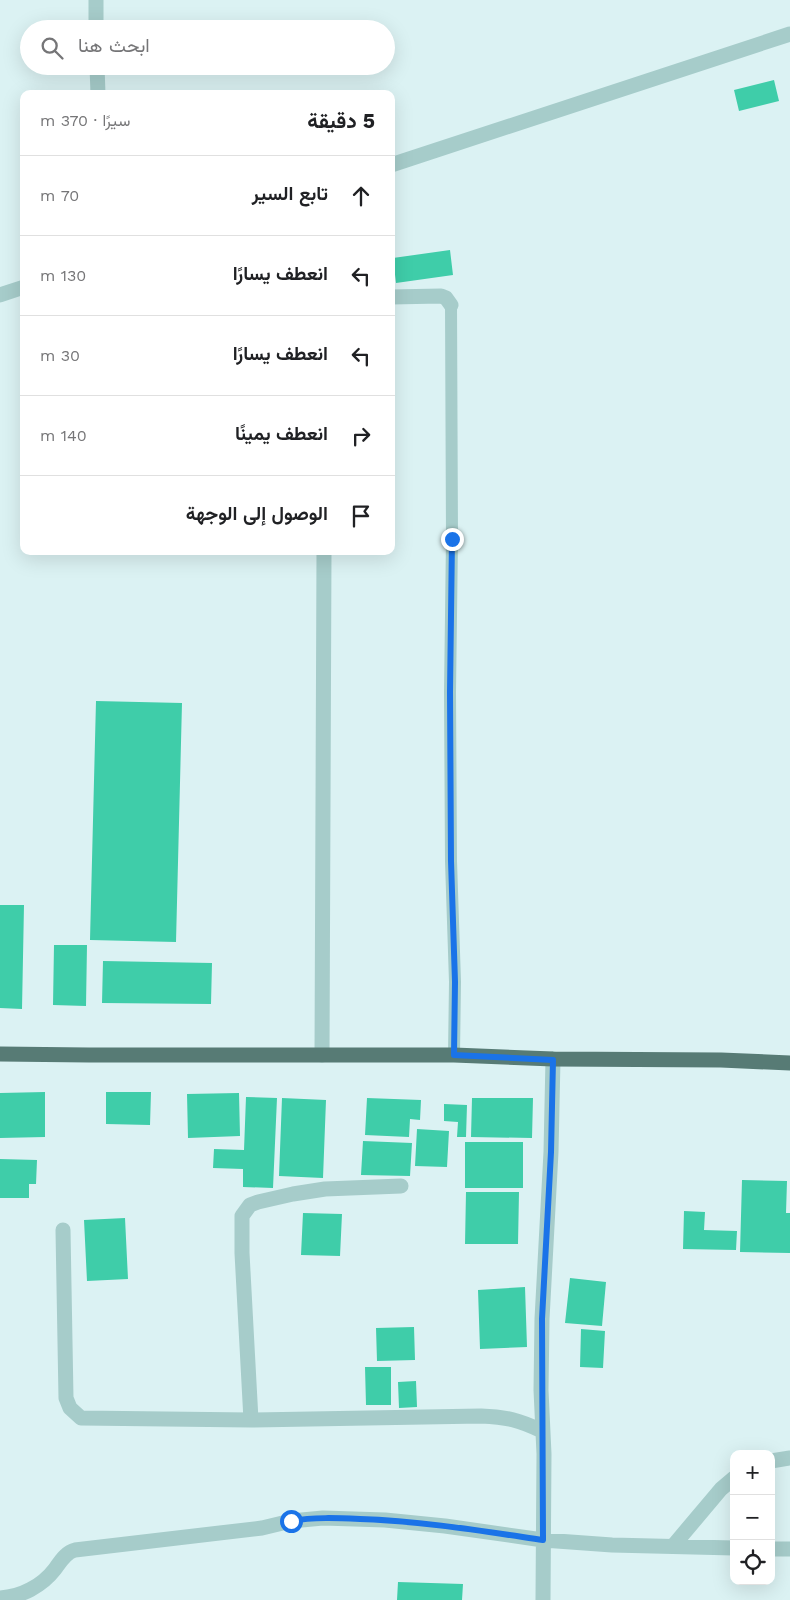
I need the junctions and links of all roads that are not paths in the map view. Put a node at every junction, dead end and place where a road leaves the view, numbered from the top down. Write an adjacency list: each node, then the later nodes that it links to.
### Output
1 (96, 0): 2 (street)
2 (96, 20)
3 (790, 34): 6 (street)
4 (98, 75): 5 (street)
5 (98, 90)
6 (395, 164)
7 (20, 288): 8 (street)
8 (0, 295)
9 (395, 297): 10 (street)
10 (451, 305): 14 (lane)
11 (324, 555): 13 (street)
12 (0, 1054): 13 (main road)
13 (322, 1055): 14 (main road)
14 (454, 1055): 15 (main road)
15 (553, 1060): 16 (main road); 20 (street)
16 (790, 1063)
17 (400, 1186): 19 (street)
18 (62, 1230): 19 (street)
19 (251, 1420): 20 (street)
20 (542, 1431): 24 (street)
21 (790, 1458): 22 (street)
22 (775, 1460)
23 (730, 1481): 25 (street)
24 (543, 1540): 25 (street); 29 (street); 30 (street)
25 (672, 1546): 26 (street)
26 (730, 1548)
27 (775, 1549): 28 (street)
28 (790, 1549)
29 (0, 1598)
30 (543, 1600)

